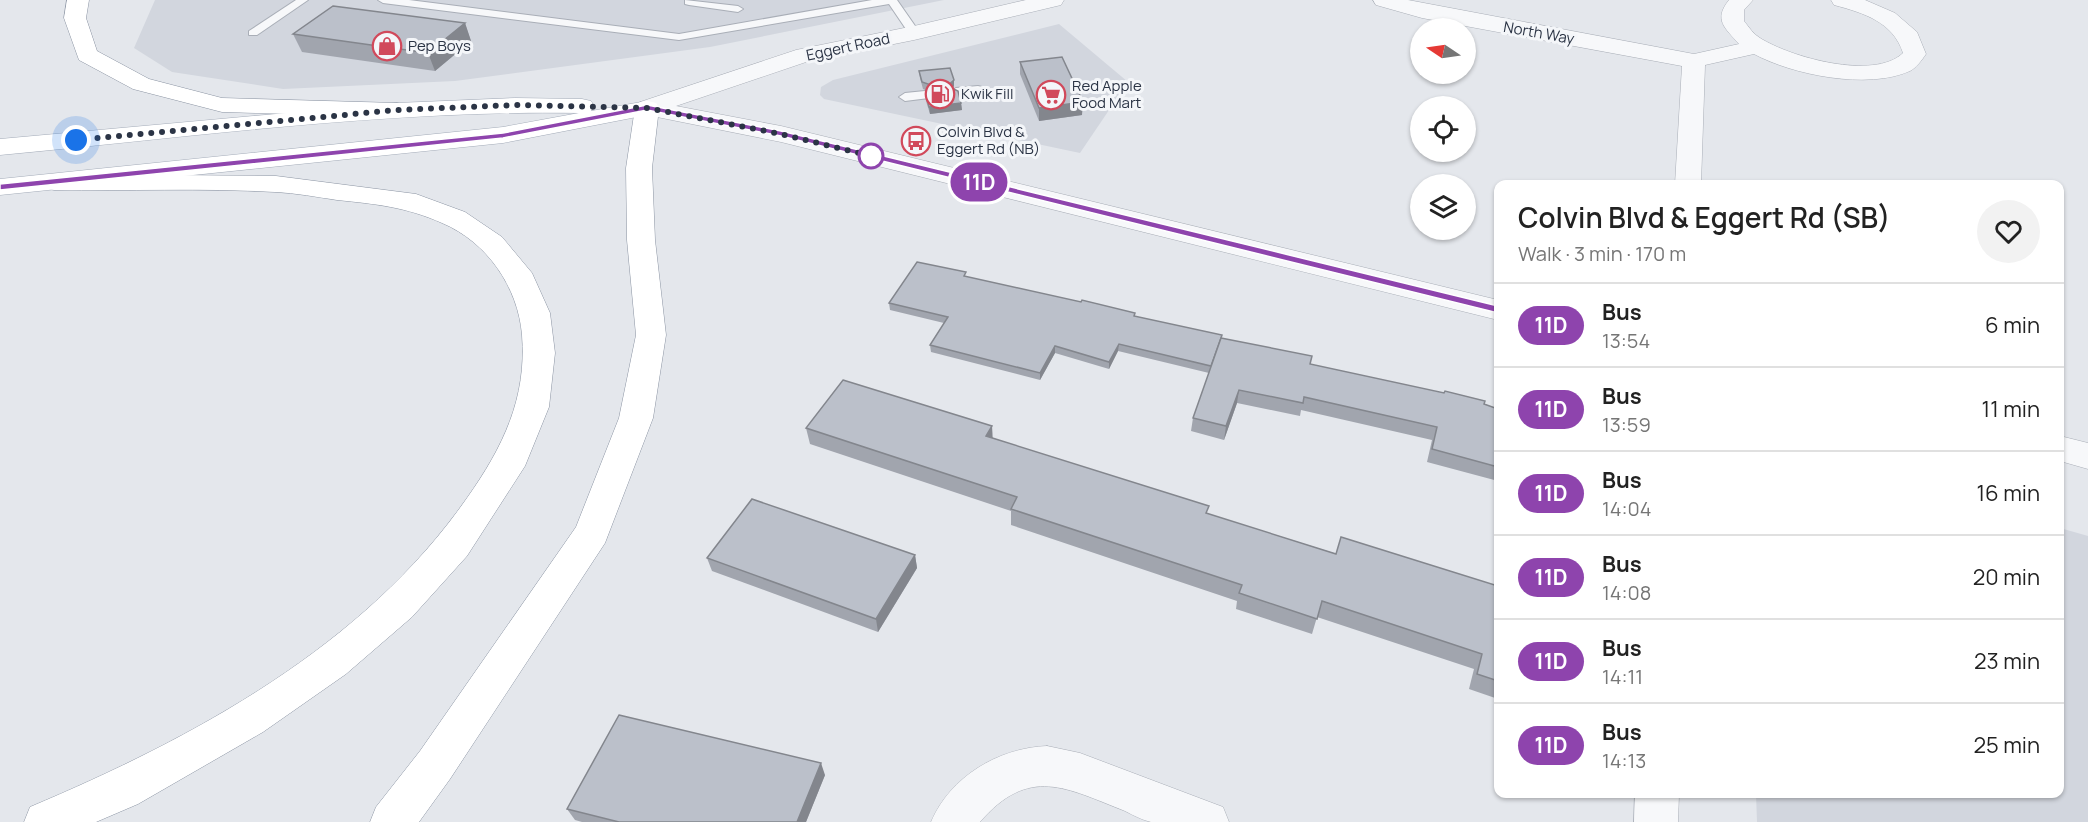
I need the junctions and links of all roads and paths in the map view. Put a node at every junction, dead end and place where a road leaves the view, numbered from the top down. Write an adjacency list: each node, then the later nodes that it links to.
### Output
1 (78, 0): 22 (main road)
2 (303, 0): 13 (lane)
3 (383, 0): 12 (lane)
4 (891, 0): 12 (lane); 14 (lane)
5 (1053, 0): 14 (street, Eggert Road)
6 (1384, 0): 16 (street, North Way)
7 (1742, 0): 15 (street)
8 (1842, 0): 15 (street)
9 (689, 2): 10 (lane)
10 (738, 9)
11 (759, 11): 12 (lane)
12 (798, 16)
13 (253, 33)
14 (914, 33): 21 (street, Eggert Road)
15 (1758, 46): 16 (street)
16 (1694, 61): 24 (street)
17 (978, 90): 18 (lane)
18 (956, 92)
19 (925, 95): 20 (lane)
20 (905, 97)
21 (647, 108): 22 (main road); 25 (main road); 27 (street); 32 (main road)
22 (397, 110): 23 (main road)
23 (0, 147)
24 (1688, 180)
25 (54, 182): 26 (main road); 31 (main road)
26 (0, 187)
27 (1494, 309)
28 (2064, 450): 29 (street)
29 (2088, 456)
30 (1657, 798): 35 (street)
31 (46, 822)
32 (392, 822)
33 (953, 822): 34 (street)
34 (1207, 822)
35 (1656, 822)

